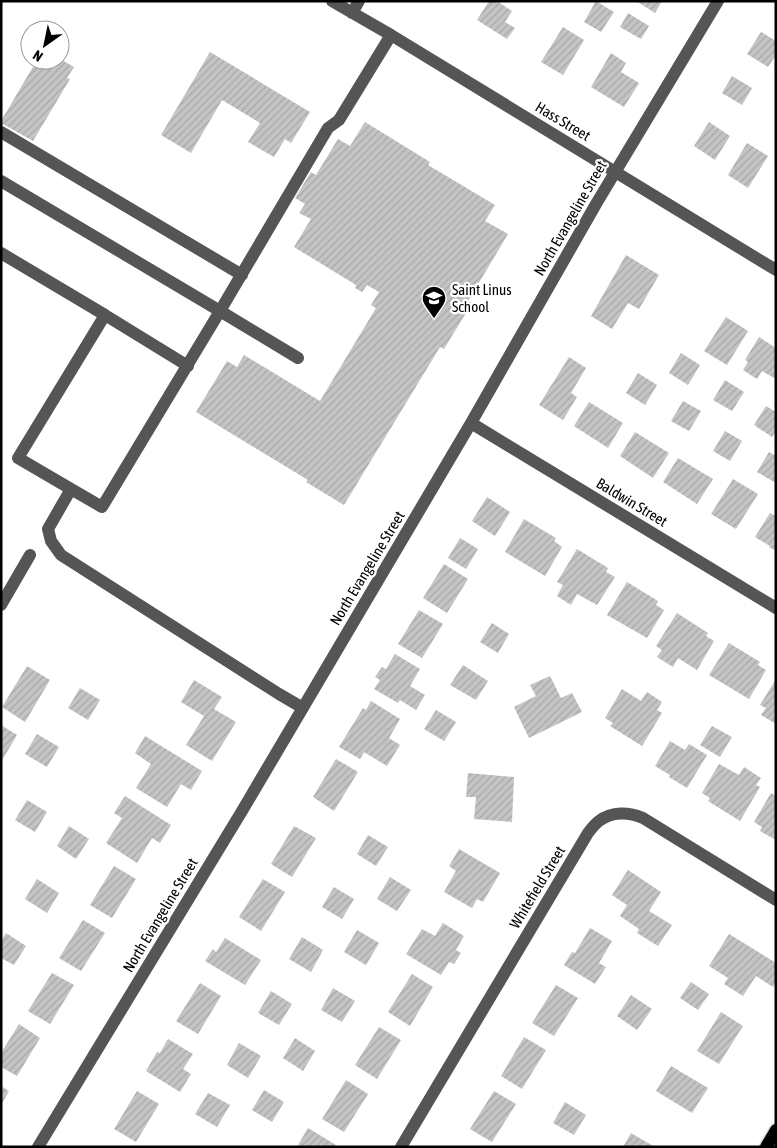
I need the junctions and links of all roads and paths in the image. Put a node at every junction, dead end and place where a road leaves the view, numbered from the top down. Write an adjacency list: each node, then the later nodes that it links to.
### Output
1 (332, 1): 4 (street, Hass Street)
2 (360, 1): 4 (street)
3 (718, 1): 7 (street, North Evangeline Street)
4 (352, 13): 5 (street, Hass Street)
5 (391, 35): 7 (street, Hass Street); 11 (street)
6 (1, 132): 11 (street)
7 (615, 172): 10 (street, Hass Street); 16 (street, North Evangeline Street)
8 (1, 181): 12 (street)
9 (1, 253): 13 (street)
10 (776, 270)
11 (242, 275): 12 (street)
12 (220, 311): 14 (street); 15 (street)
13 (105, 315): 15 (street); 17 (street)
14 (298, 358)
15 (188, 366): 17 (street)
16 (471, 424): 20 (street, Baldwin Street); 21 (street, North Evangeline Street)
17 (71, 489): 21 (street)
18 (30, 555): 19 (street)
19 (1, 605)
20 (776, 608)
21 (303, 708): 24 (street, North Evangeline Street)
22 (776, 900): 25 (street, Whitefield Street)
23 (776, 1130): 26 (main road)
24 (38, 1147)
25 (401, 1147)
26 (766, 1147)

